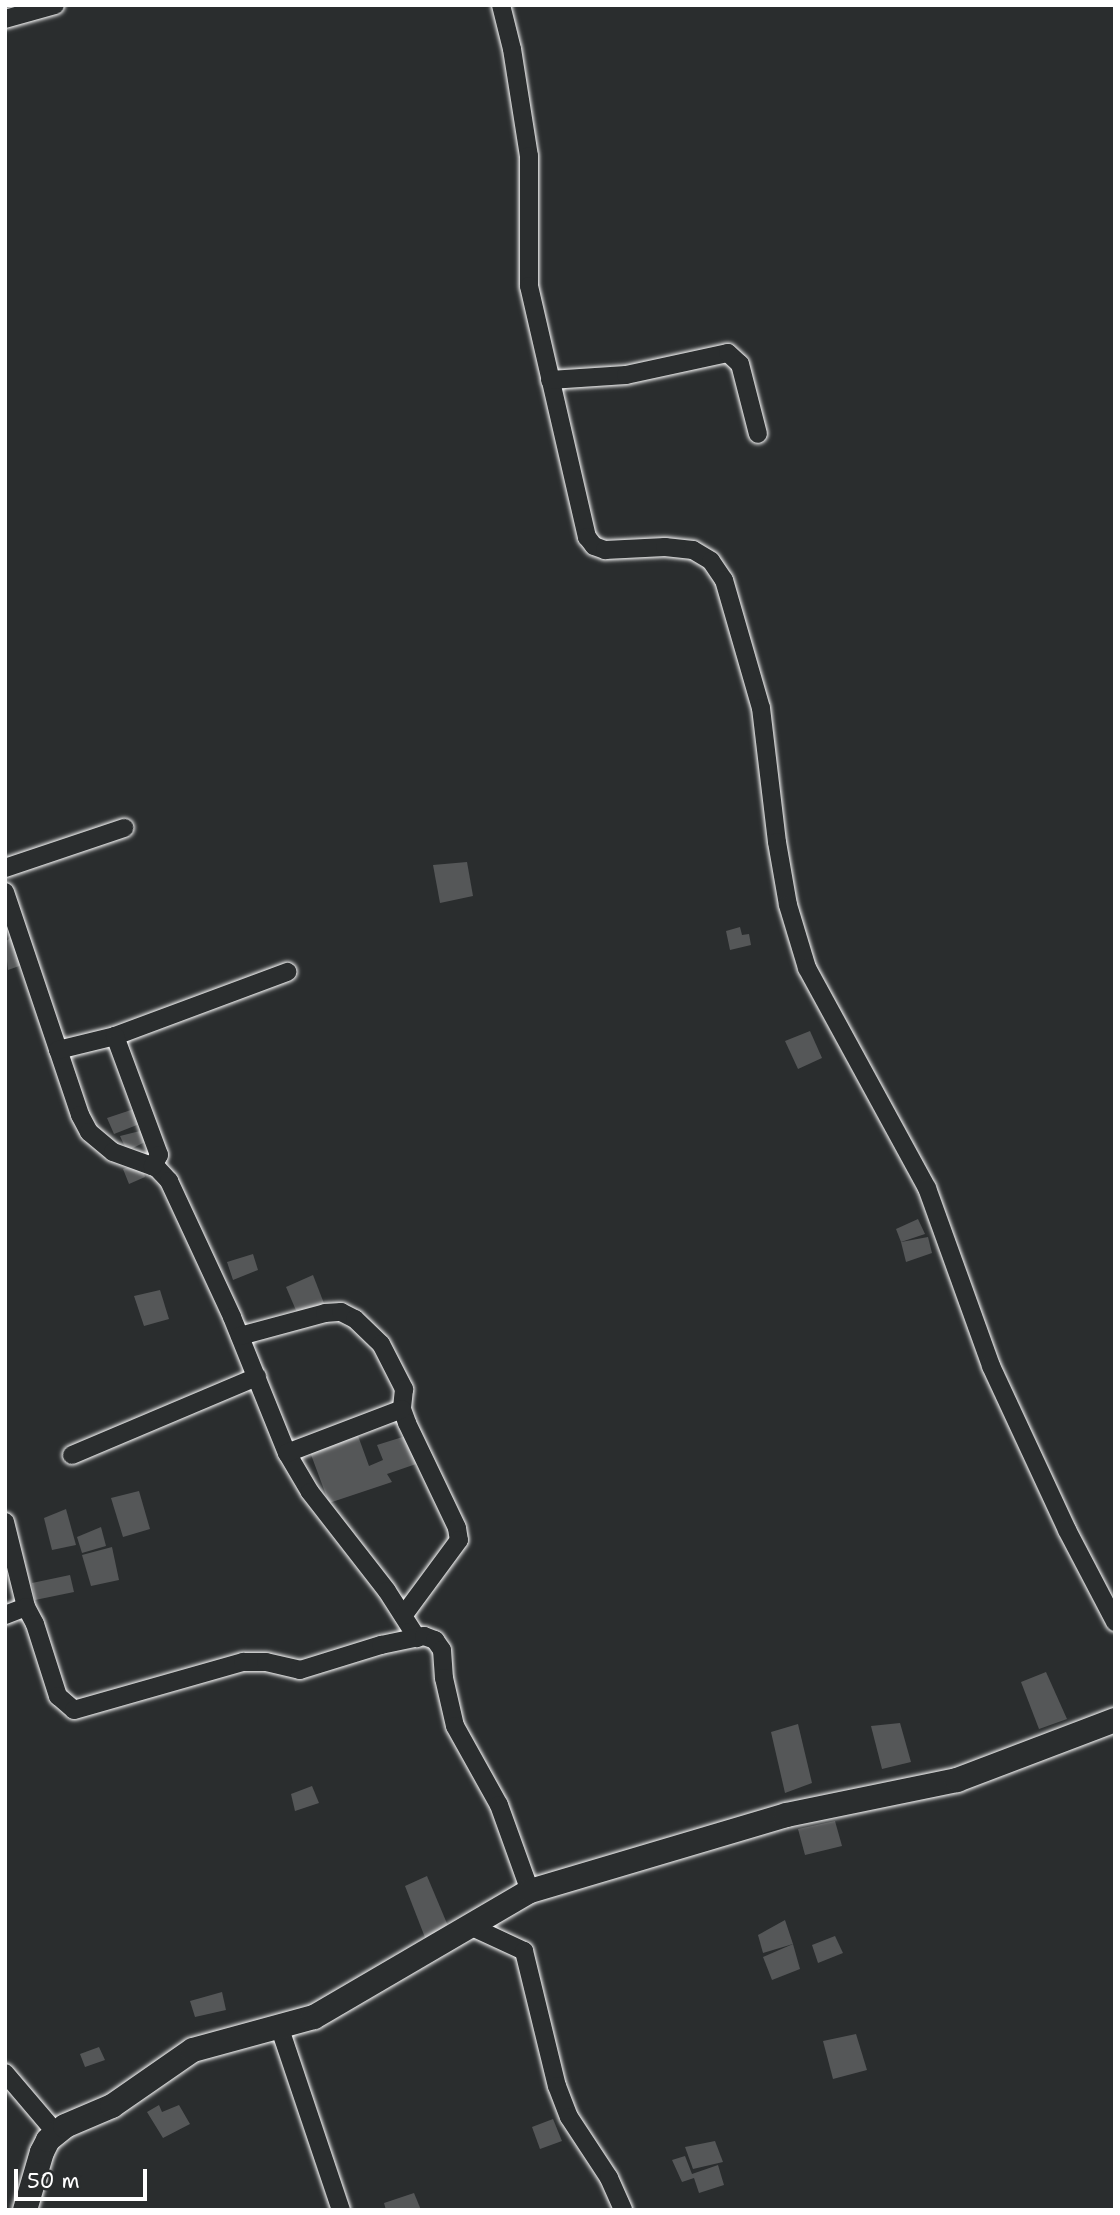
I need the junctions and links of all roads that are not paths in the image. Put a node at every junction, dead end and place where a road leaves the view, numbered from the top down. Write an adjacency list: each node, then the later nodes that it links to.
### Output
1 (55, 5): 3 (street)
2 (501, 5): 4 (street)
3 (5, 19)
4 (550, 380): 5 (street); 22 (street)
5 (758, 434)
6 (124, 828): 7 (street)
7 (5, 868)
8 (5, 892): 11 (street)
9 (288, 972): 10 (street)
10 (115, 1036): 11 (street); 12 (street)
11 (58, 1050): 12 (street)
12 (153, 1166): 13 (street)
13 (240, 1336): 14 (street); 15 (street)
14 (257, 1377): 16 (street); 17 (street)
15 (402, 1409): 16 (street); 21 (street)
16 (287, 1452): 21 (street)
17 (72, 1455)
18 (5, 1522): 19 (street)
19 (26, 1607): 20 (street); 23 (street)
20 (5, 1615)
21 (403, 1616): 23 (street)
22 (1115, 1622)
23 (417, 1638): 25 (street)
24 (1115, 1720): 25 (street)
25 (530, 1891): 26 (street)
26 (468, 1925): 27 (street); 32 (street)
27 (279, 2026): 29 (street); 31 (street)
28 (5, 2073): 29 (street)
29 (57, 2133): 30 (street)
30 (25, 2210)
31 (341, 2210)
32 (623, 2210)

